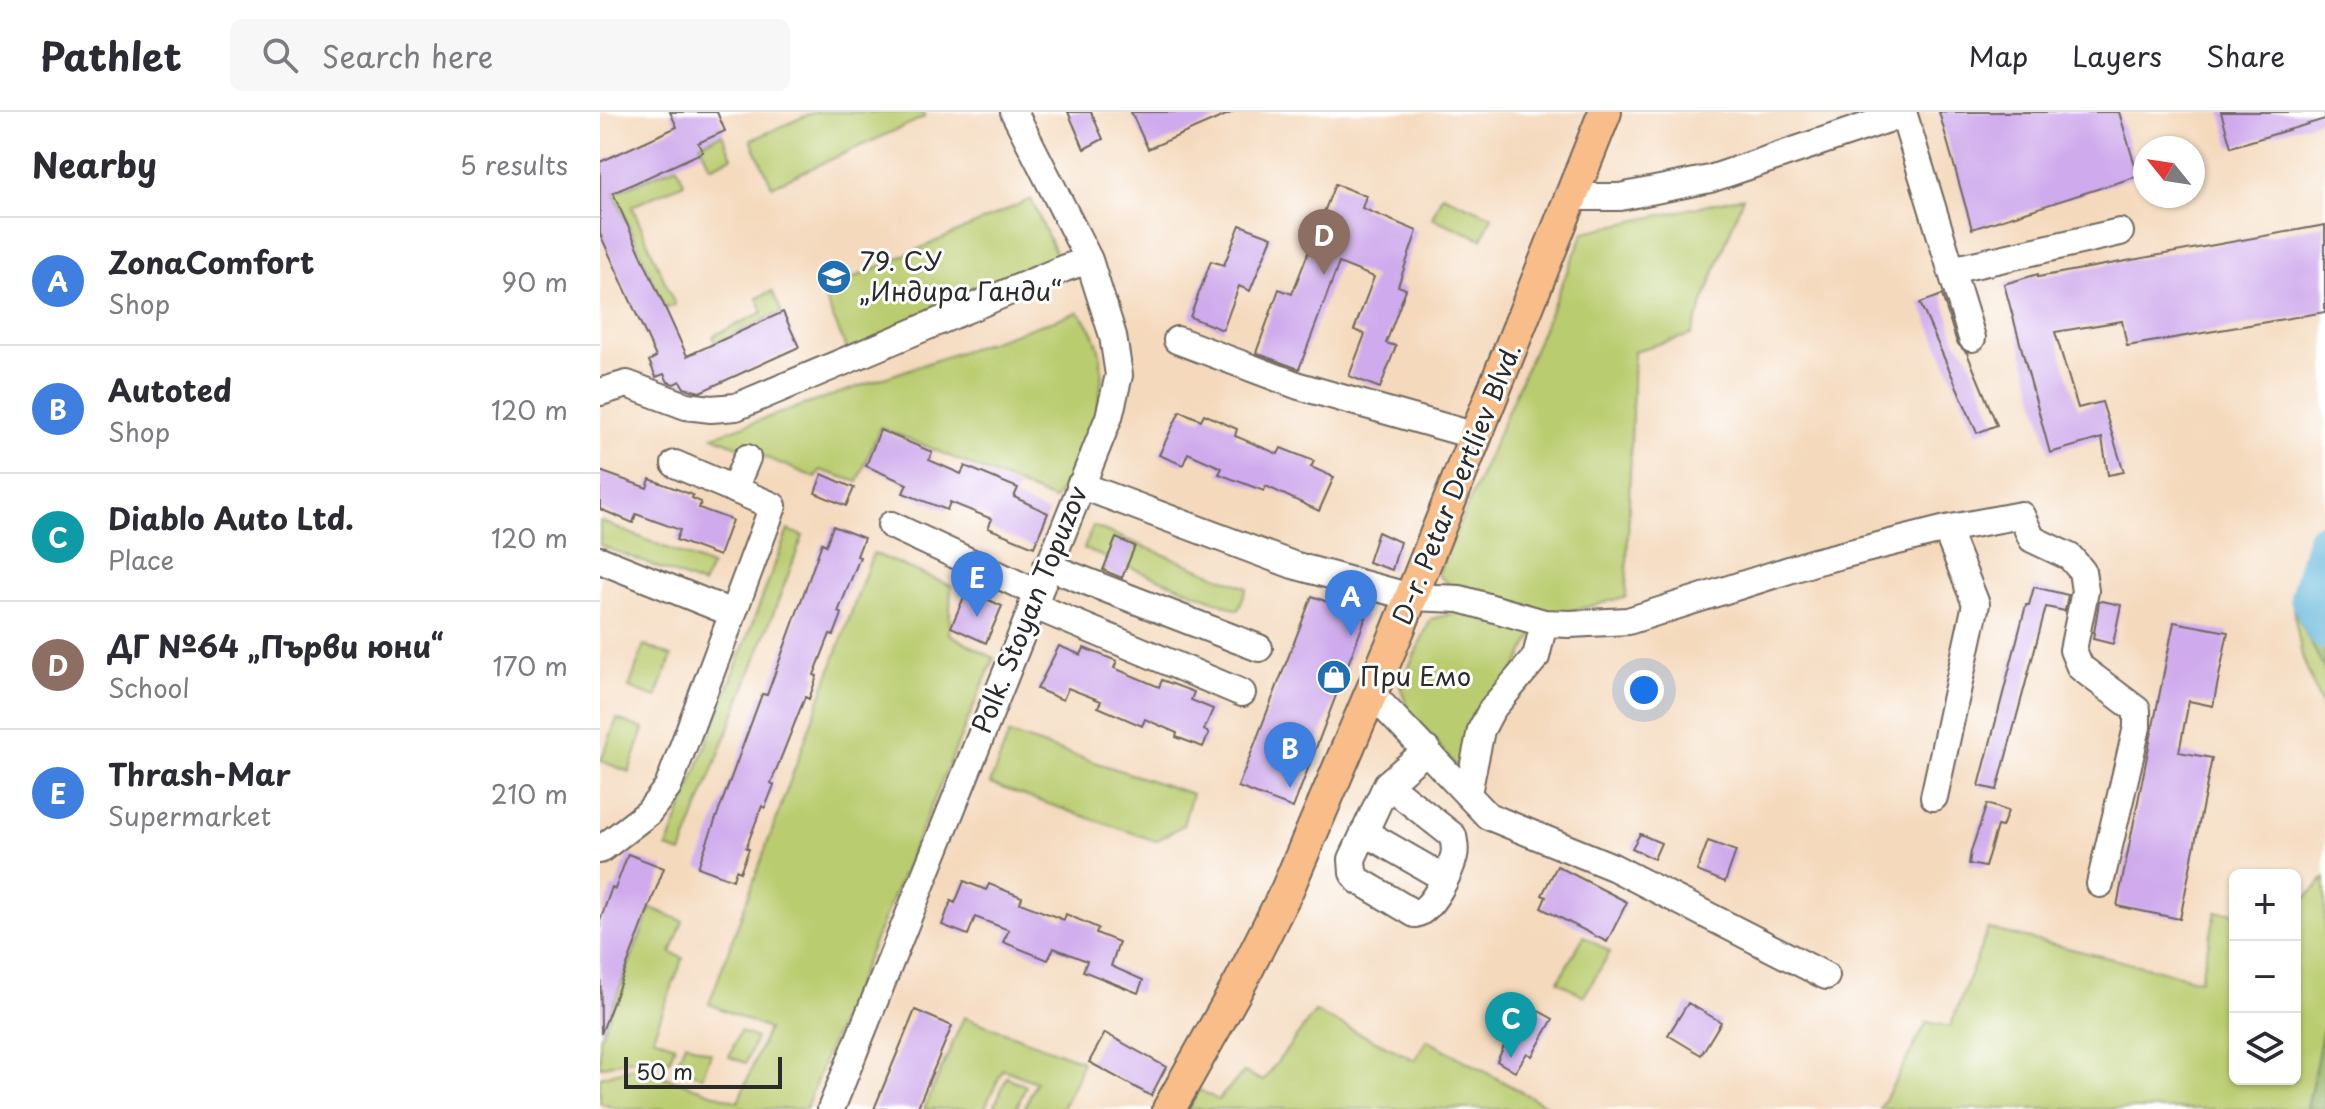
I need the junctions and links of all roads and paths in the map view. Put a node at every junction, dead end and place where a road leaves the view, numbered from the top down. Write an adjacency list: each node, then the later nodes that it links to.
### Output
1 (1014, 112): 6 (street, Polk. Stoyan Topuzov)
2 (1605, 112): 4 (main road, D-r. Petar Dertliev Blvd.)
3 (1903, 113): 4 (street); 7 (street)
4 (1573, 197): 11 (main road, D-r. Petar Dertliev Blvd.)
5 (2120, 232): 7 (street)
6 (1089, 260): 10 (street); 14 (street, Polk. Stoyan Topuzov)
7 (1951, 270): 8 (street)
8 (1972, 338)
9 (1177, 340): 11 (street)
10 (600, 392)
11 (1476, 436): 20 (main road, D-r. Petar Dertliev Blvd.)
12 (747, 458): 15 (street)
13 (675, 464): 15 (street)
14 (1080, 485): 19 (street, Polk. Stoyan Topuzov); 20 (street)
15 (734, 489): 22 (street)
16 (891, 525): 21 (street)
17 (1946, 529): 23 (street); 30 (street); 34 (street)
18 (600, 560): 22 (street)
19 (1047, 566): 21 (street, Polk. Stoyan Topuzov); 24 (street)
20 (1411, 597): 23 (street); 26 (main road, D-r. Petar Dertliev Blvd.)
21 (1034, 599): 25 (street); 36 (street, Polk. Stoyan Topuzov)
22 (732, 613): 32 (street)
23 (1544, 623): 29 (street)
24 (1259, 648)
25 (1242, 693)
26 (1371, 693): 27 (street); 37 (main road, D-r. Petar Dertliev Blvd.)
27 (1427, 750): 28 (street); 29 (street)
28 (1387, 784): 31 (street); 33 (street)
29 (1468, 793): 35 (street)
30 (1934, 797)
31 (1364, 832): 33 (street); 33 (street)
32 (600, 850)
33 (1444, 878)
34 (2100, 884)
35 (1826, 976)
36 (831, 1109)
37 (1169, 1109)

